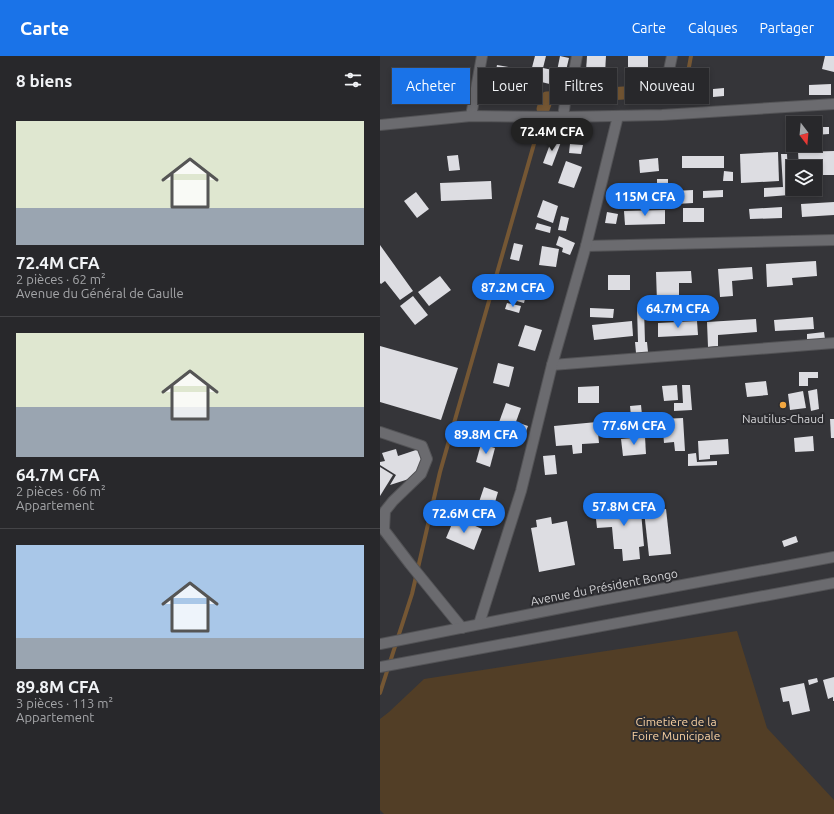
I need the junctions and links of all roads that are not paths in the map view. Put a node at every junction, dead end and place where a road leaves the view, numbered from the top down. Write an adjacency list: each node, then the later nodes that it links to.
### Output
1 (482, 56): 6 (street)
2 (577, 56): 8 (street)
3 (672, 56): 4 (street)
4 (669, 68)
5 (834, 104): 7 (street)
6 (472, 116): 8 (street); 9 (street)
7 (618, 116): 8 (street); 11 (street)
8 (562, 117)
9 (380, 125)
10 (834, 240): 11 (street)
11 (586, 246): 13 (street)
12 (834, 343): 13 (street)
13 (552, 365): 17 (street)
14 (380, 432): 18 (street)
15 (834, 557): 17 (street, Avenue du Président Bongo)
16 (834, 583): 20 (street)
17 (479, 624): 18 (street, Avenue du Président Bongo)
18 (462, 628): 19 (street, Avenue du Président Bongo)
19 (382, 644)
20 (380, 667)

